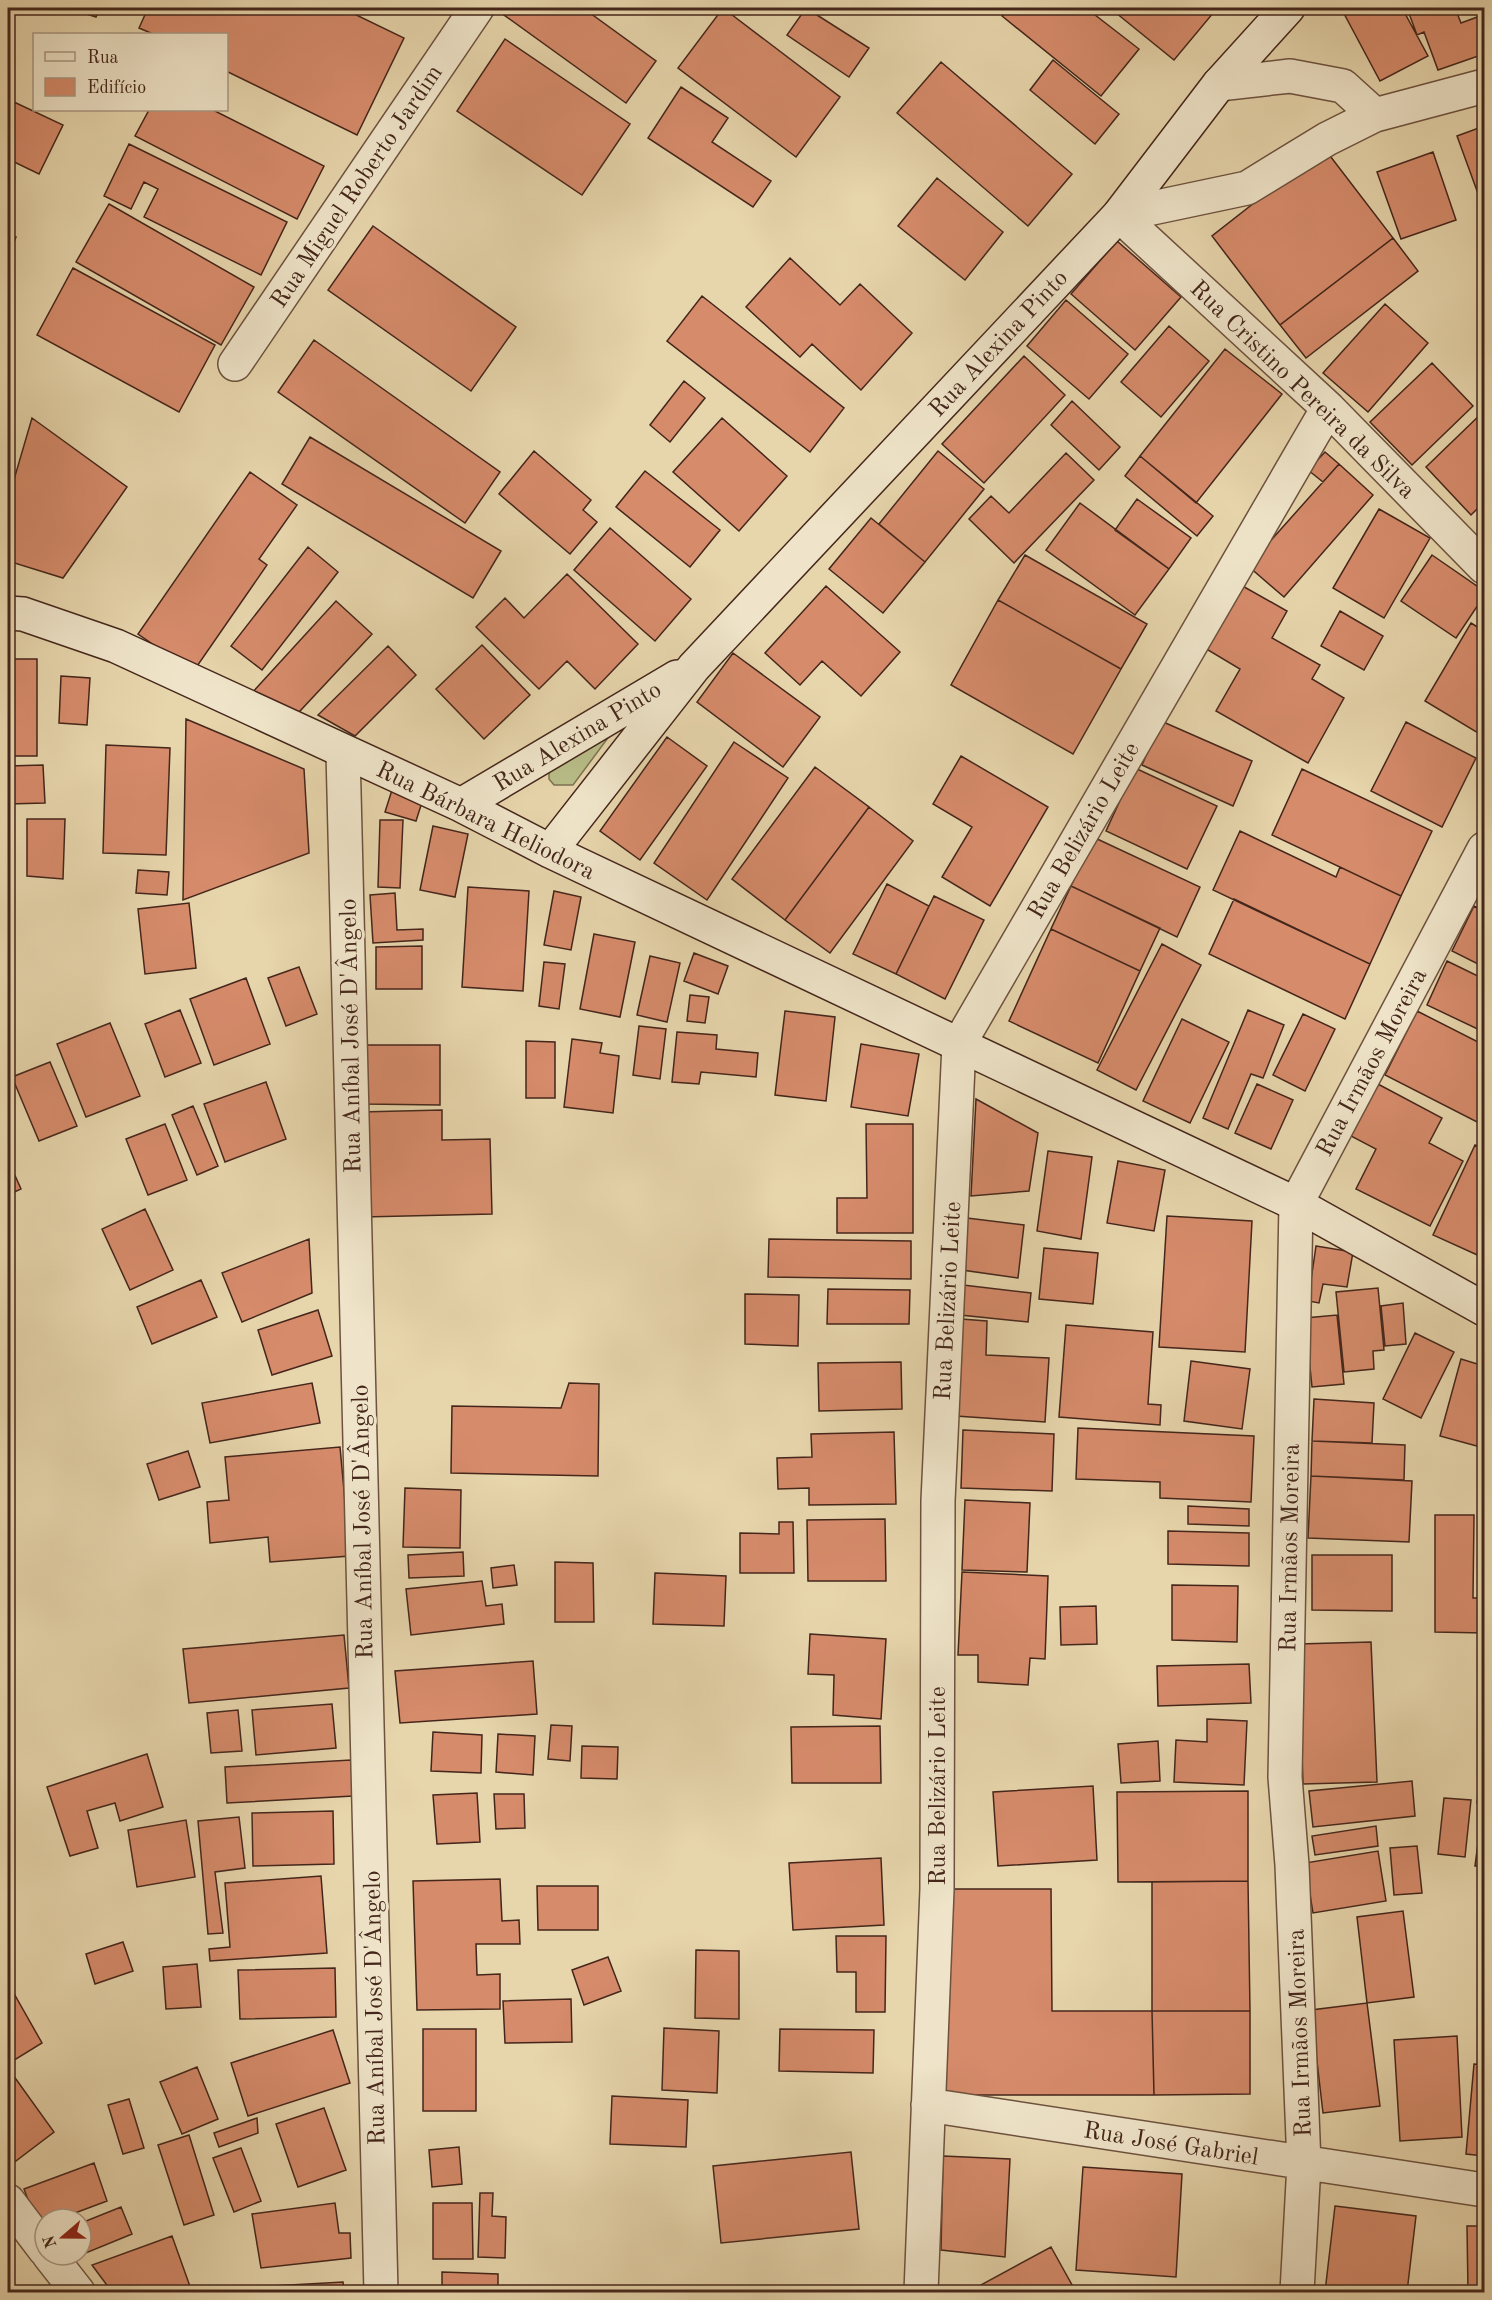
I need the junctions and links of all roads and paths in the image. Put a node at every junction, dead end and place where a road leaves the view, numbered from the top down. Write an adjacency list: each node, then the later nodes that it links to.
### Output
1 (477, 8): 7 (street, Rua Miguel Roberto Jardim)
2 (1288, 8): 3 (street, Rua Alexina Pinto)
3 (1219, 84): 5 (street); 6 (street, Rua Alexina Pinto)
4 (1485, 86): 5 (street)
5 (1375, 115): 6 (street)
6 (1119, 215): 8 (street, Rua Cristino Pereira da Silva); 11 (street, Rua Alexina Pinto)
7 (236, 364)
8 (1328, 408): 9 (street, Rua Cristino Pereira da Silva); 16 (street, Rua Belizário Leite)
9 (1485, 567)
10 (8, 614): 12 (street, Rua Bárbara Heliodora)
11 (694, 667): 13 (street, Rua Alexina Pinto); 15 (street, Rua Alexina Pinto)
12 (343, 752): 13 (street, Rua Bárbara Heliodora); 26 (street, Rua Aníbal José D'Ângelo)
13 (461, 805): 15 (street, Rua Bárbara Heliodora)
14 (1485, 849): 17 (street, Rua Irmãos Moreira)
15 (550, 851): 16 (street, Rua Bárbara Heliodora)
16 (959, 1044): 17 (street, Rua Bárbara Heliodora); 19 (street, Rua Belizário Leite)
17 (1296, 1204): 18 (street, Rua Bárbara Heliodora); 20 (street, Rua Irmãos Moreira)
18 (1485, 1309)
19 (928, 2105): 20 (street, Rua José Gabriel); 27 (street, Rua Belizário Leite)
20 (1304, 2164): 21 (street, Rua José Gabriel); 28 (street, Rua Irmãos Moreira)
21 (1485, 2190)
22 (8, 2201): 23 (street)
23 (33, 2234)
24 (58, 2267): 25 (street)
25 (78, 2292)
26 (381, 2292)
27 (921, 2292)
28 (1297, 2292)

